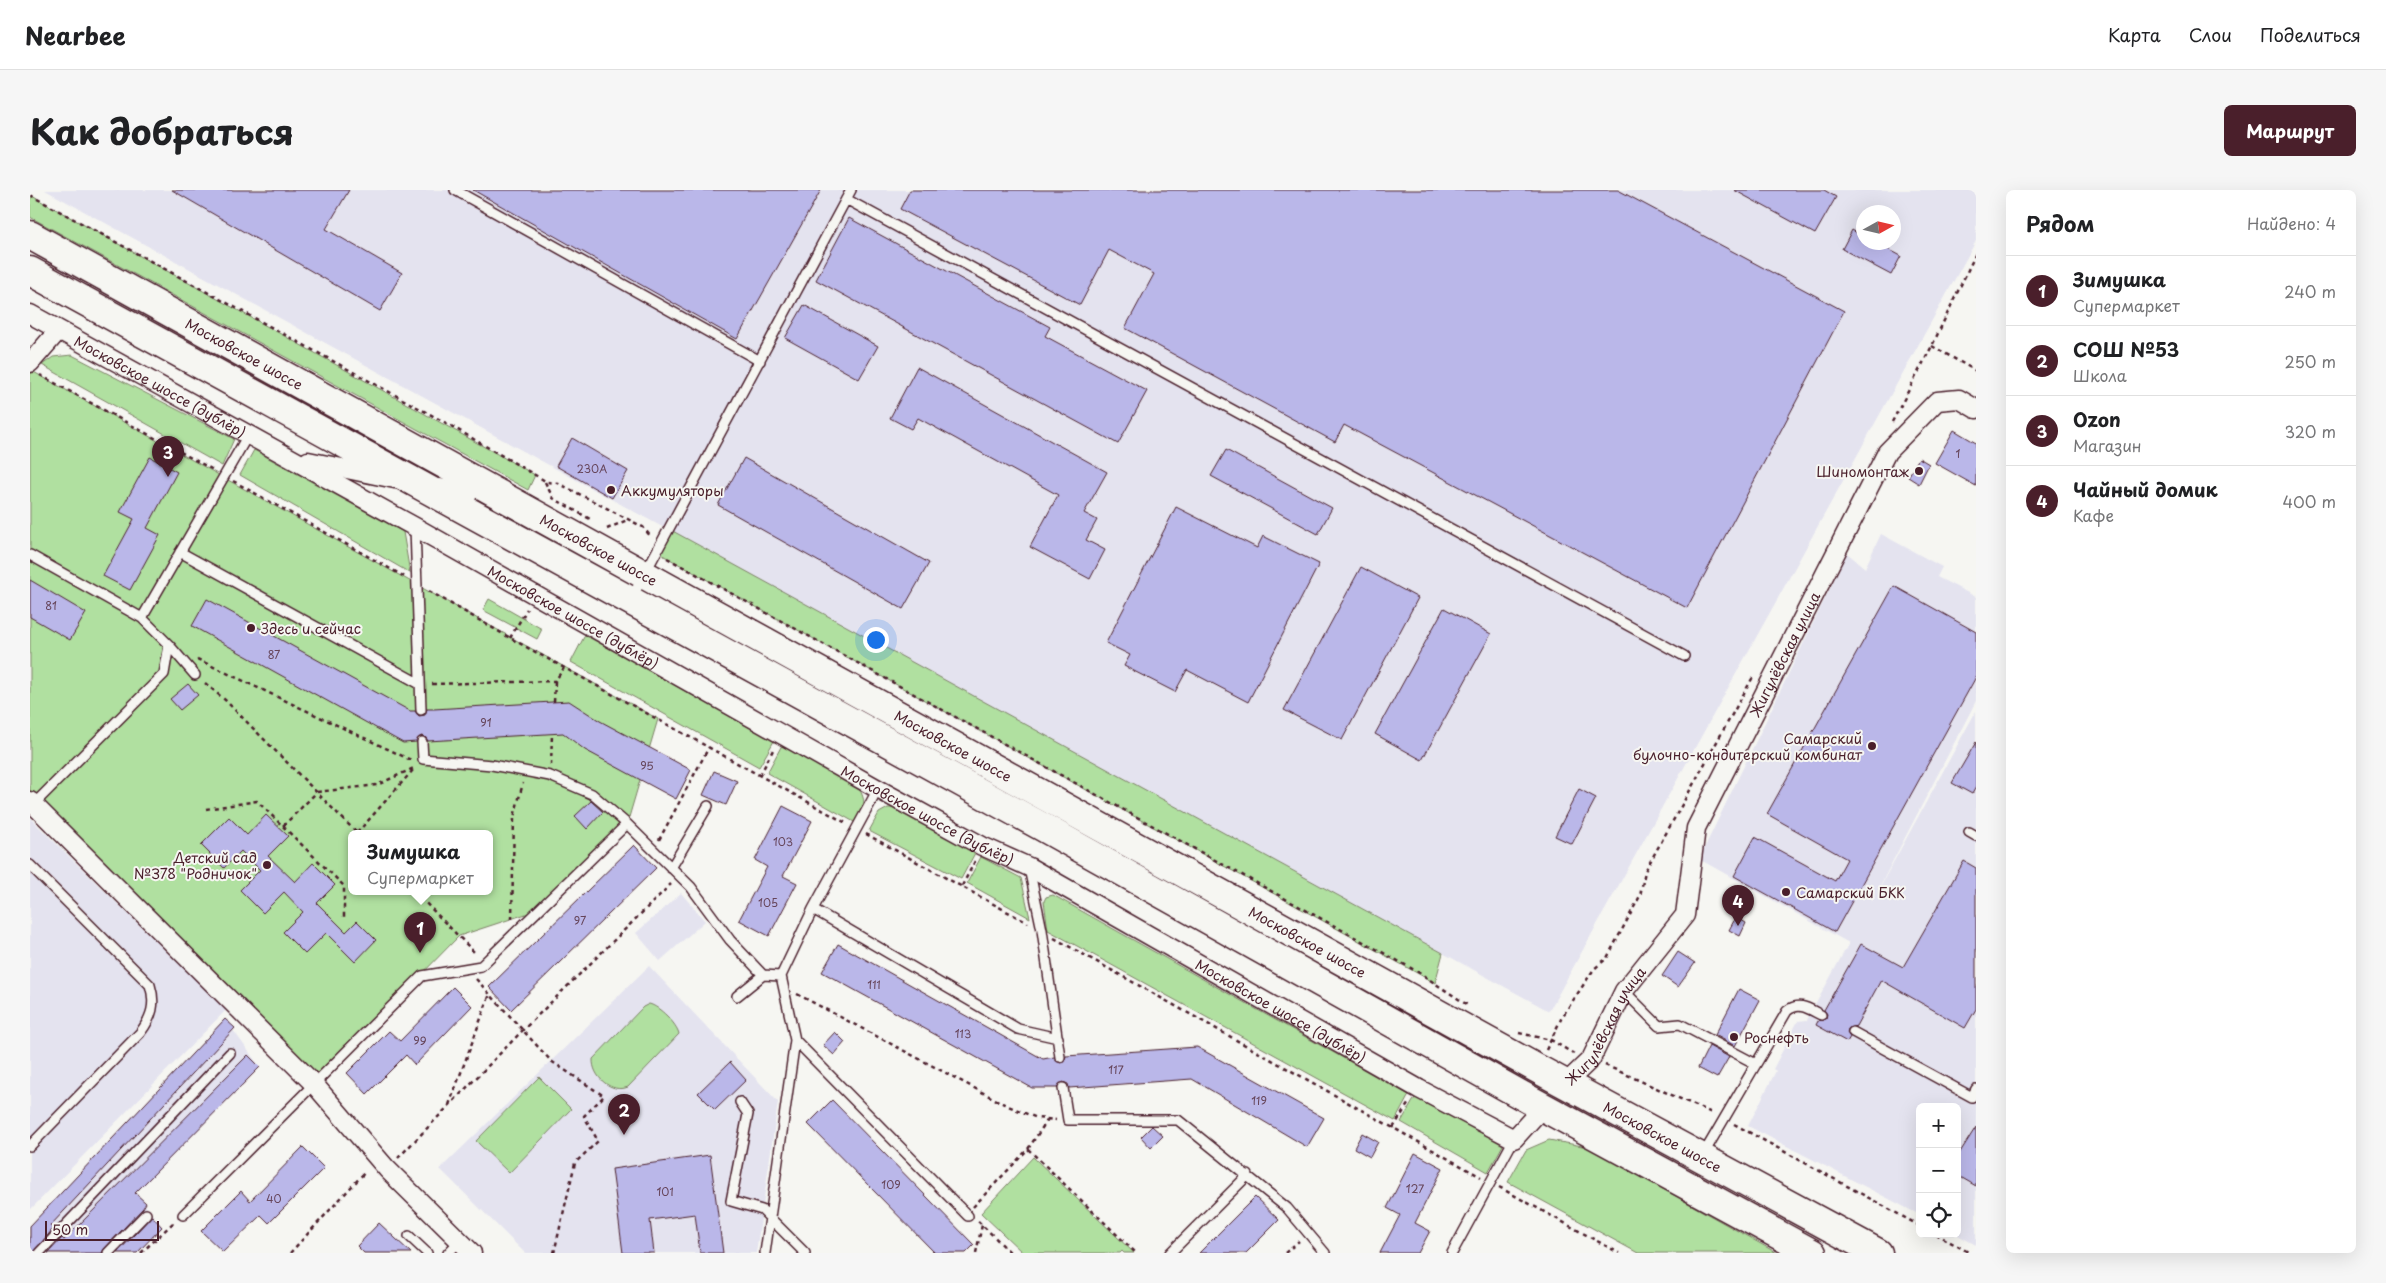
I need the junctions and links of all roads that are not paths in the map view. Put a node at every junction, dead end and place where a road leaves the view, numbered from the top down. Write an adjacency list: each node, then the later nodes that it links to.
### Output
1 (455, 190): 9 (lane)
2 (851, 190): 3 (lane)
3 (846, 199): 9 (lane); 22 (lane)
4 (30, 235): 19 (main road, Московское шоссе)
5 (30, 254): 15 (main road, Московское шоссе)
6 (30, 271): 14 (main road, Московское шоссе)
7 (30, 314): 8 (street, Московское шоссе (дублёр))
8 (58, 331): 10 (street); 12 (street, Московское шоссе (дублёр))
9 (760, 361): 19 (lane)
10 (34, 369)
11 (1976, 409): 37 (street, Жигулёвская улица)
12 (248, 435): 13 (street, Московское шоссе (дублёр)); 17 (lane)
13 (291, 458): 14 (street, Московское шоссе (дублёр)); 16 (street, Московское шоссе (дублёр))
14 (416, 483): 15 (street, Московское шоссе (дублёр)); 49 (main road, Московское шоссе)
15 (468, 494): 19 (main road, Московское шоссе)
16 (415, 527): 24 (lane); 27 (street, Московское шоссе (дублёр))
17 (180, 552): 20 (lane); 24 (lane)
18 (30, 555): 20 (lane)
19 (646, 572): 49 (main road, Московское шоссе)
20 (142, 618): 21 (lane)
21 (169, 645): 23 (lane); 28 (lane)
22 (1684, 656)
23 (195, 675)
24 (420, 684): 25 (lane)
25 (421, 710)
26 (422, 742): 30 (lane)
27 (878, 789): 32 (street, Московское шоссе (дублёр)); 34 (lane)
28 (32, 803): 46 (street)
29 (708, 806): 33 (lane)
30 (627, 824): 33 (lane); 46 (lane)
31 (30, 865): 52 (lane)
32 (1029, 867): 41 (lane); 51 (street, Московское шоссе (дублёр))
33 (671, 868): 35 (lane)
34 (813, 908): 36 (lane); 41 (lane)
35 (762, 975): 36 (lane); 38 (lane)
36 (782, 976): 42 (lane)
37 (1624, 991): 45 (lane); 49 (street, Жигулёвская улица)
38 (737, 996)
39 (1821, 1015): 45 (lane)
40 (1853, 1032): 48 (lane)
41 (1058, 1038): 44 (lane)
42 (795, 1040): 57 (lane); 58 (lane)
43 (230, 1053): 61 (lane)
44 (1060, 1057)
45 (1756, 1064): 53 (lane)
46 (314, 1084): 56 (lane); 60 (street)
47 (1063, 1088): 54 (lane)
48 (1976, 1089)
49 (1554, 1095): 51 (street); 53 (main road, Московское шоссе); 69 (main road, Московское шоссе)
50 (740, 1102): 58 (lane)
51 (1514, 1139): 68 (lane)
52 (30, 1146)
53 (1699, 1163): 70 (main road, Московское шоссе); 71 (main road, Московское шоссе)
54 (1248, 1175): 66 (lane); 67 (lane)
55 (146, 1214): 62 (lane)
56 (183, 1215)
57 (970, 1215)
58 (770, 1216): 64 (lane); 65 (lane)
59 (409, 1236): 63 (lane)
60 (460, 1249)
61 (39, 1253)
62 (108, 1253)
63 (427, 1253)
64 (764, 1253)
65 (805, 1253)
66 (1170, 1253)
67 (1325, 1253)
68 (1452, 1253)
69 (1812, 1253)
70 (1849, 1253)
71 (1878, 1253)

